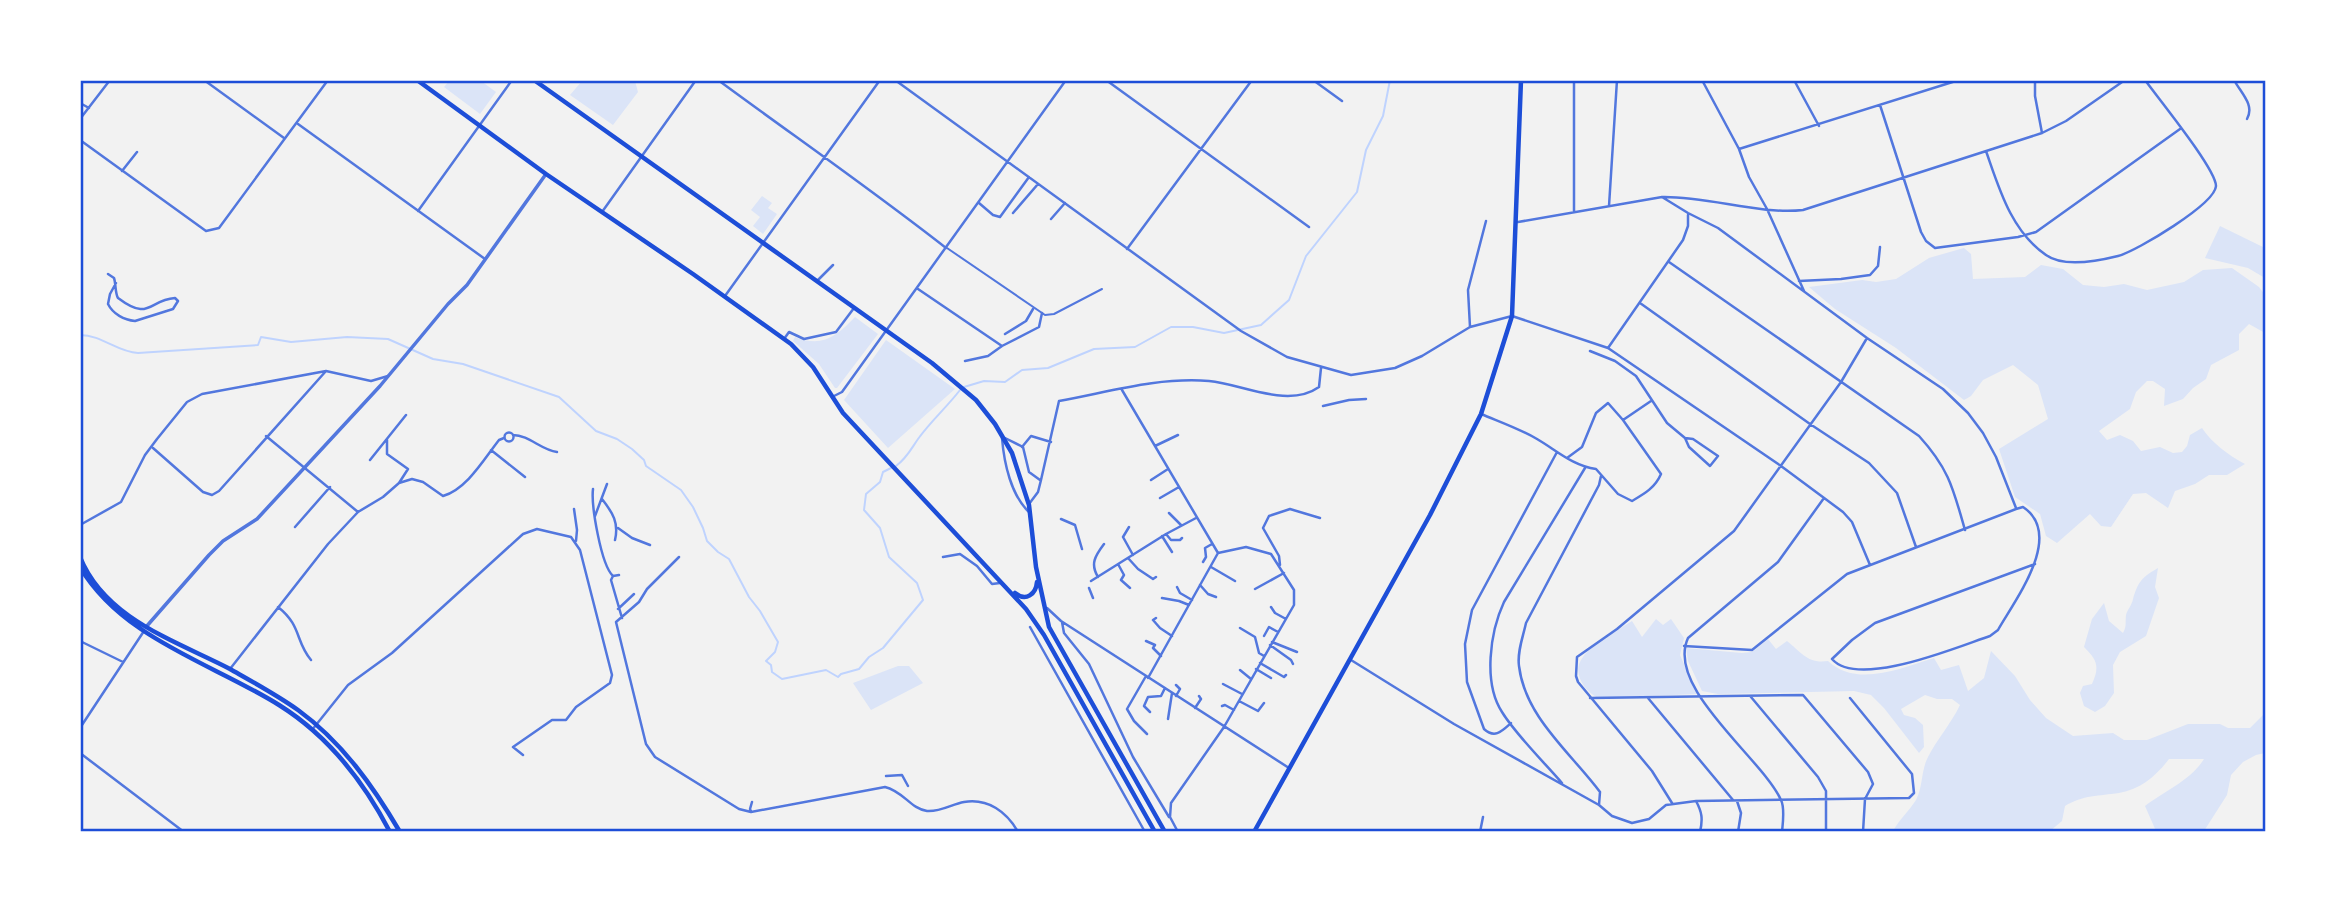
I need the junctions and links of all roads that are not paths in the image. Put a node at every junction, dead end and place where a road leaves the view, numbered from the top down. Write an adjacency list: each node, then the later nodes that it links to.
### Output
1 (110, 80): 29 (street)
2 (204, 80): 37 (street)
3 (328, 80): 32 (street)
4 (417, 80): 33 (main road)
5 (512, 80): 33 (street)
6 (534, 80): 43 (main road)
7 (696, 80): 43 (street)
8 (718, 80): 44 (street)
9 (880, 80): 44 (street)
10 (895, 80): 45 (street)
11 (1066, 80): 45 (street)
12 (1106, 80): 39 (street)
13 (1252, 80): 39 (street)
14 (1313, 80): 26 (street)
15 (1521, 80): 63 (main road)
16 (1574, 80): 58 (street)
17 (1608, 80): 25 (street)
18 (1702, 80): 40 (street)
19 (1794, 80): 34 (street)
20 (1959, 80): 28 (street)
21 (2035, 80): 36 (street)
22 (2125, 80): 36 (street)
23 (2145, 80): 35 (street)
24 (2234, 80): 31 (street)
25 (1617, 81): 54 (street)
26 (1342, 101)
27 (80, 103): 29 (street)
28 (1880, 105): 34 (street); 49 (street)
29 (89, 108): 30 (street)
30 (80, 119)
31 (2247, 119)
32 (298, 124): 37 (street); 56 (street)
33 (480, 125): 47 (main road); 56 (street)
34 (1819, 126): 40 (street)
35 (2180, 129): 65 (street); 65 (street)
36 (2042, 133): 41 (street)
37 (284, 138): 46 (street)
38 (80, 141): 46 (street)
39 (1200, 149): 64 (street); 69 (street)
40 (1740, 149): 55 (street)
41 (1986, 151): 49 (street); 65 (street)
42 (137, 152): 46 (street)
43 (641, 156): 57 (street); 66 (main road)
44 (824, 159): 66 (street); 68 (street)
45 (1008, 161): 48 (street); 53 (street)
46 (122, 171)
47 (546, 174): 57 (main road); 70 (street)
48 (1029, 177): 50 (street); 53 (street)
49 (1904, 177): 55 (street); 65 (street)
50 (1038, 184): 52 (street); 59 (street)
51 (1662, 197): 54 (street); 55 (street); 60 (street)
52 (1065, 203): 61 (street); 69 (street)
53 (979, 204): 68 (street)
54 (1609, 206): 58 (street)
55 (1767, 209): 75 (street)
56 (418, 211): 70 (street)
57 (602, 212): 80 (main road)
58 (1574, 212): 63 (street)
59 (1013, 213)
60 (1688, 213): 71 (street); 79 (street)
61 (1051, 219)
62 (1486, 222): 86 (street)
63 (1514, 222): 85 (main road)
64 (1309, 228)
65 (2026, 235)
66 (764, 243): 74 (main road); 80 (street)
67 (1880, 247): 75 (street)
68 (946, 248): 77 (street); 83 (lane)
69 (1127, 249): 95 (street)
70 (485, 259): 97 (street)
71 (1669, 262): 81 (street); 98 (street)
72 (833, 265): 74 (street)
73 (108, 274): 76 (street)
74 (817, 281): 82 (main road)
75 (1800, 281): 79 (street)
76 (116, 283): 76 (street)
77 (918, 289): 87 (street); 91 (street)
78 (1102, 289): 84 (lane)
79 (1805, 294): 89 (street)
80 (725, 296): 90 (main road)
81 (1640, 303): 92 (street); 107 (street)
82 (853, 308): 87 (main road); 90 (street)
83 (1033, 309): 84 (lane); 88 (street)
84 (1042, 313): 91 (street)
85 (1512, 316): 86 (street); 92 (street); 104 (main road)
86 (1469, 327): 95 (street)
87 (886, 332): 100 (street); 111 (main road)
88 (1005, 334)
89 (1867, 338): 98 (street); 144 (street)
90 (784, 339): 100 (main road)
91 (1002, 346): 94 (street)
92 (1608, 348): 126 (street)
93 (1590, 351): 102 (street)
94 (965, 361)
95 (1321, 368): 99 (street)
96 (326, 371): 97 (street); 109 (street); 118 (street)
97 (388, 376): 127 (street)
98 (1841, 382): 107 (street); 157 (street)
99 (1122, 390): 115 (street); 117 (street)
100 (832, 397): 189 (main road)
101 (1367, 399): 103 (street)
102 (1651, 401): 106 (street); 113 (street)
103 (1323, 406)
104 (1481, 414): 122 (street); 224 (main road)
105 (406, 415): 114 (street)
106 (1623, 420): 124 (street); 130 (street)
107 (1810, 424): 126 (street); 166 (street)
108 (1178, 435): 117 (street)
109 (266, 436): 118 (street); 127 (street)
110 (513, 436): 112 (street); 112 (street); 121 (street)
111 (1002, 436): 119 (street); 142 (main road); 146 (street)
112 (504, 438): 120 (street)
113 (1685, 438): 116 (street); 123 (street)
114 (387, 440): 125 (street); 134 (street)
115 (1051, 442): 119 (street); 132 (street)
116 (1701, 444): 123 (street); 123 (street)
117 (1155, 446): 129 (street)
118 (152, 447): 152 (street)
119 (1022, 447): 132 (street)
120 (491, 450): 131 (street); 134 (street)
121 (557, 452)
122 (1556, 452): 124 (street); 254 (street)
123 (1695, 452)
124 (1567, 458): 128 (street)
125 (370, 460)
126 (1781, 466): 140 (street); 245 (street)
127 (306, 467): 136 (street); 212 (street)
128 (1585, 468): 130 (street); 254 (street)
129 (1168, 469): 133 (street); 137 (street)
130 (1601, 475): 275 (street)
131 (525, 477)
132 (1041, 480): 142 (street)
133 (1151, 480)
134 (399, 483): 145 (street)
135 (607, 484): 141 (street)
136 (330, 487): 145 (street); 154 (street)
137 (1179, 487): 139 (street); 148 (street)
138 (593, 489): 151 (street)
139 (1160, 498)
140 (1824, 498): 179 (street); 219 (street)
141 (603, 499): 151 (street); 156 (street)
142 (1029, 505): 146 (main road)
143 (574, 509): 162 (street)
144 (2016, 509): 157 (street); 177 (street)
145 (358, 512): 203 (street)
146 (1030, 513): 180 (main road)
147 (1169, 513): 153 (street)
148 (1196, 518): 153 (street); 164 (street)
149 (1320, 518): 178 (street)
150 (1061, 519): 167 (street)
151 (595, 520): 185 (street)
152 (80, 525)
153 (1181, 525): 158 (street)
154 (295, 527)
155 (1129, 527): 170 (street)
156 (618, 528): 161 (street); 165 (street)
157 (1965, 530): 166 (street)
158 (1166, 534): 159 (street); 160 (street)
159 (1162, 536): 168 (street); 170 (street)
160 (1182, 538)
161 (615, 540)
162 (576, 541): 255 (street); 263 (street)
163 (1104, 544): 186 (street)
164 (1212, 544): 169 (street); 175 (street)
165 (650, 545)
166 (1916, 547): 179 (street)
167 (1082, 549)
168 (1172, 552)
169 (1218, 554): 178 (street); 181 (street)
170 (1133, 555): 174 (street)
171 (80, 557): 212 (main road)
172 (679, 557): 206 (street)
173 (943, 557): 189 (street)
174 (1128, 558): 176 (street); 187 (street)
175 (1203, 562)
176 (1118, 564): 186 (street); 194 (street)
177 (2035, 564): 177 (street)
178 (1280, 565): 183 (street)
179 (1870, 565): 219 (street)
180 (1036, 567): 189 (main road); 201 (main road)
181 (1211, 567): 188 (street); 191 (street)
182 (80, 568): 212 (main road)
183 (1284, 573): 195 (street); 208 (street)
184 (620, 575): 185 (street)
185 (613, 576): 205 (street)
186 (1098, 577): 190 (street)
187 (1156, 577)
188 (1234, 581)
189 (1004, 582): 284 (main road)
190 (1091, 582)
191 (1200, 585): 197 (street); 200 (street)
192 (1177, 587): 200 (street)
193 (1088, 588): 198 (street)
194 (1130, 588)
195 (1255, 589)
196 (634, 594): 205 (street)
197 (1216, 597)
198 (1093, 598)
199 (1162, 598): 202 (street)
200 (1192, 600): 202 (street)
201 (1042, 603): 209 (street); 285 (main road)
202 (1189, 605): 214 (street)
203 (278, 607): 223 (street); 228 (street)
204 (1271, 607): 208 (street)
205 (618, 610): 206 (street)
206 (621, 618): 276 (street)
207 (1156, 618): 214 (street)
208 (1286, 619): 213 (street)
209 (1062, 622): 232 (street); 277 (street)
210 (1030, 627): 283 (street)
211 (1240, 628): 222 (street)
212 (145, 629): 225 (street); 228 (main road); 258 (main road)
213 (1278, 632): 215 (street); 218 (street)
214 (1172, 636): 221 (street)
215 (1264, 636)
216 (80, 641): 225 (street)
217 (1146, 641): 221 (street)
218 (1271, 643): 220 (street); 222 (street); 227 (street)
219 (1684, 646): 242 (street)
220 (1297, 652)
221 (1161, 656): 232 (street)
222 (1264, 656): 226 (street)
223 (311, 660)
224 (1351, 660): 264 (main road); 267 (street)
225 (123, 662): 256 (street)
226 (1260, 663): 229 (street); 231 (street)
227 (1293, 664)
228 (230, 669): 255 (main road)
229 (1256, 669): 233 (street); 234 (street)
230 (1240, 670): 234 (street)
231 (1286, 675)
232 (1147, 677): 237 (street); 259 (street)
233 (1271, 678)
234 (1251, 679): 239 (street)
235 (1223, 684): 239 (street)
236 (1176, 685): 240 (street)
237 (1164, 688): 238 (street); 252 (street)
238 (1172, 693): 240 (street); 253 (street)
239 (1242, 694): 247 (street)
240 (1176, 696): 250 (street)
241 (1199, 696): 250 (street)
242 (1699, 696): 243 (street); 244 (street); 270 (street)
243 (1648, 697): 245 (street); 269 (street)
244 (1751, 697): 268 (street); 271 (street)
245 (1590, 698): 274 (street)
246 (1850, 698): 268 (street)
247 (1239, 701): 248 (street); 251 (street)
248 (1264, 703)
249 (1222, 706): 251 (street)
250 (1195, 708): 257 (street)
251 (1234, 710): 257 (street)
252 (1150, 712)
253 (1168, 719)
254 (1511, 723): 267 (street)
255 (317, 725): 258 (street); 281 (main road)
256 (80, 727)
257 (1224, 727): 261 (street); 277 (street)
258 (312, 730): 280 (main road)
259 (1147, 734)
260 (1268, 748): 261 (street)
261 (1265, 753): 264 (street)
262 (80, 754): 279 (street)
263 (523, 755)
264 (1290, 769): 287 (main road)
265 (886, 775): 266 (street)
266 (908, 786)
267 (1565, 786): 275 (street)
268 (1866, 799): 271 (street); 293 (street)
269 (1735, 800): 270 (street); 272 (street); 290 (street)
270 (1782, 800): 271 (street); 291 (street)
271 (1826, 800): 292 (street)
272 (1696, 801): 274 (street); 289 (street)
273 (752, 802): 276 (street)
274 (1672, 803): 275 (street)
275 (1599, 805)
276 (751, 812): 282 (street)
277 (1170, 817): 286 (street)
278 (1483, 817): 288 (street)
279 (184, 831)
280 (390, 831)
281 (400, 831)
282 (1018, 831)
283 (1145, 831)
284 (1155, 831)
285 (1165, 831)
286 (1178, 831)
287 (1254, 831)
288 (1479, 831)
289 (1700, 831)
290 (1738, 831)
291 (1782, 831)
292 (1826, 831)
293 (1863, 831)

